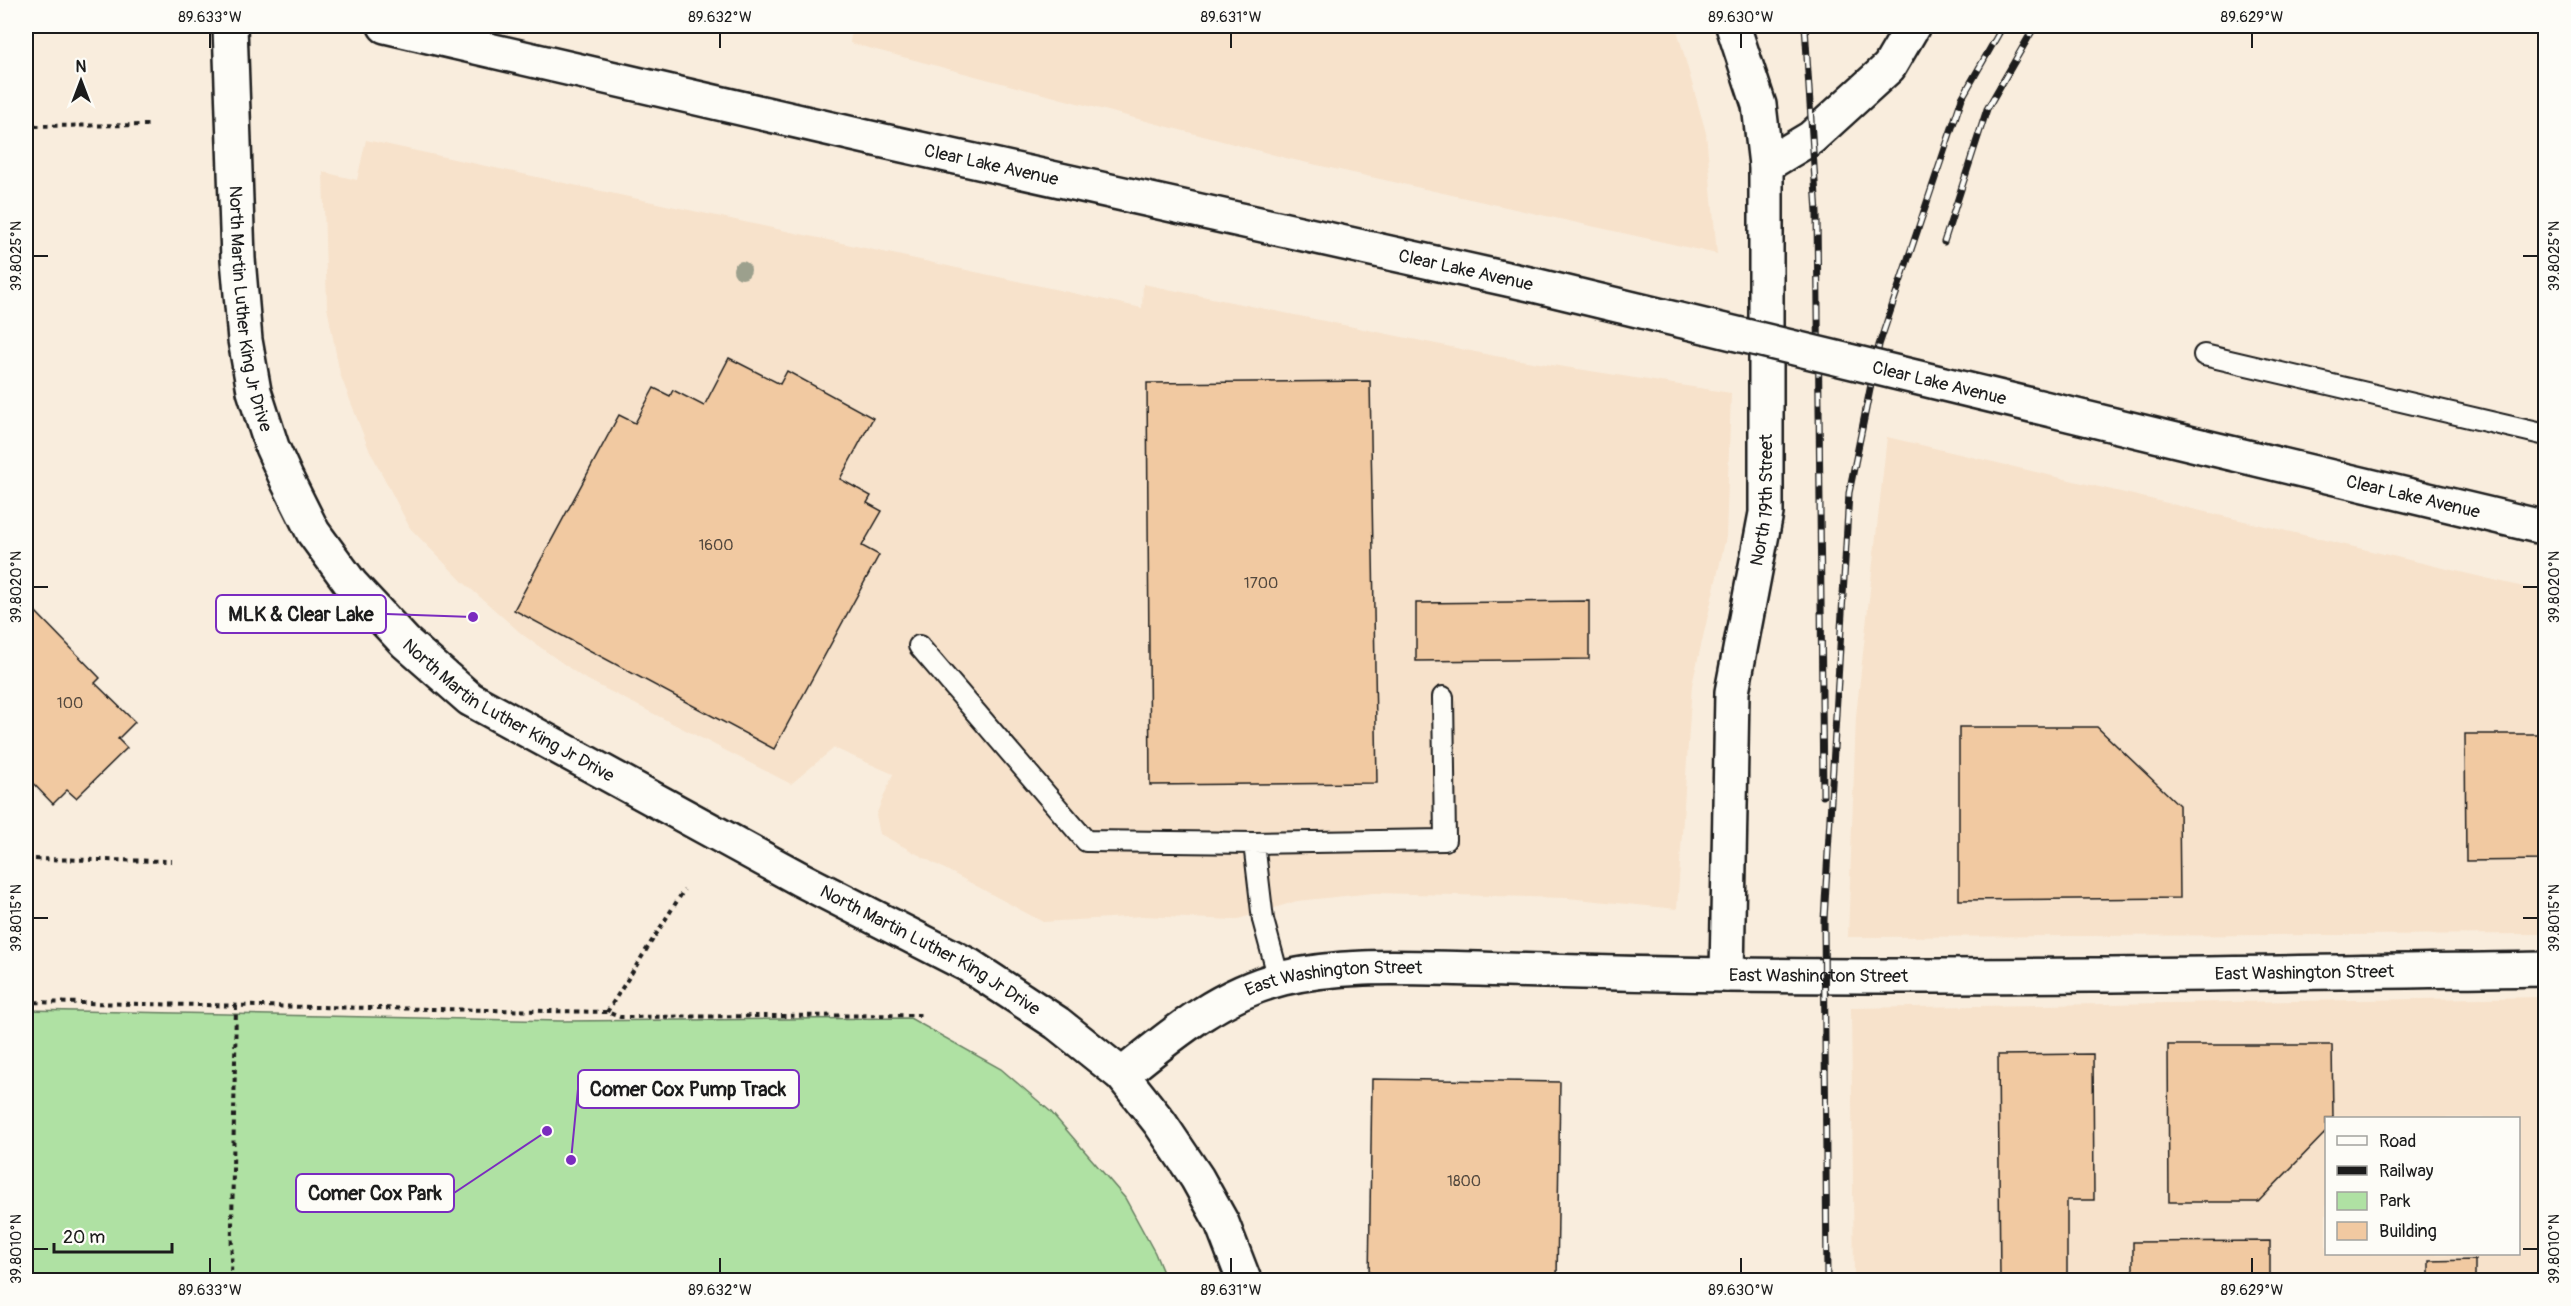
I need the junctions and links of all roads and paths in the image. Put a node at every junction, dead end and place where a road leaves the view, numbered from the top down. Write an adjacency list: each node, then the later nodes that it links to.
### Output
1 (230, 26): 24 (street, North Martin Luther King Jr Drive)
2 (385, 26): 10 (street, Clear Lake Avenue, bridge)
3 (1733, 26): 7 (street, North 19th Street)
4 (1913, 26): 7 (street)
5 (150, 125): 6 (path)
6 (26, 126)
7 (1766, 165): 18 (street, North 19th Street)
8 (2205, 355): 9 (lane)
9 (2546, 435)
10 (2546, 528)
11 (919, 646): 13 (lane)
12 (1443, 697): 13 (lane)
13 (1254, 843): 19 (lane)
14 (26, 859): 15 (path)
15 (172, 861)
16 (684, 890): 22 (path)
17 (2546, 969): 18 (street, East Washington Street)
18 (1727, 975): 19 (street, East Washington Street)
19 (1279, 979): 24 (street, East Washington Street)
20 (26, 1002): 21 (path)
21 (236, 1006): 22 (path); 25 (path)
22 (607, 1012): 23 (path)
23 (922, 1015)
24 (1122, 1075): 26 (street, North Martin Luther King Jr Drive)
25 (231, 1281)
26 (1244, 1281)

